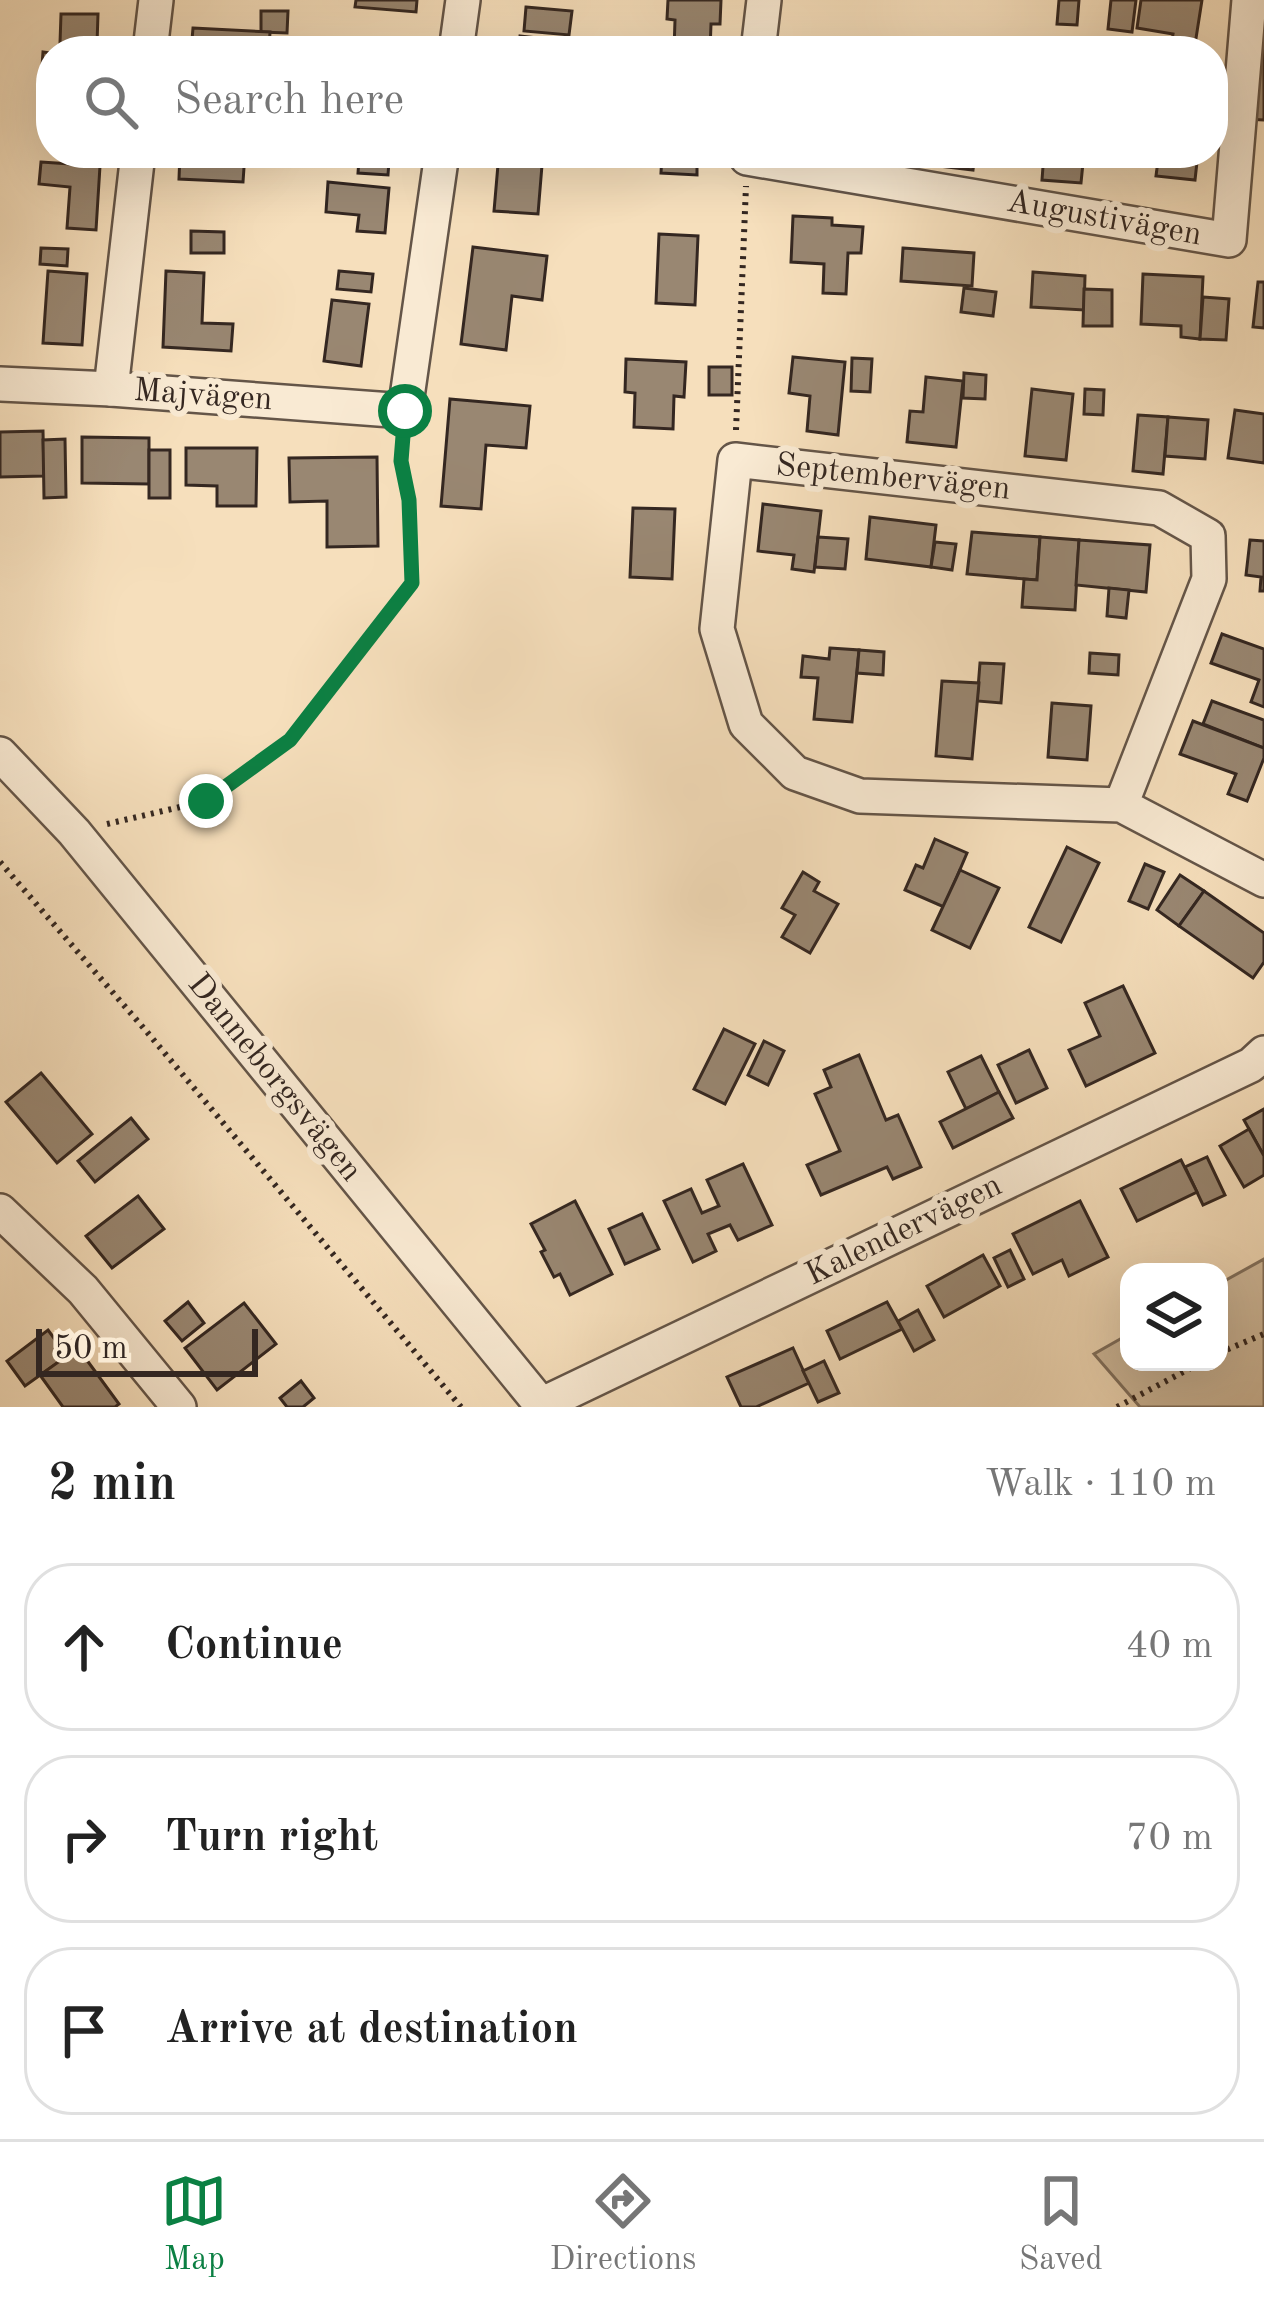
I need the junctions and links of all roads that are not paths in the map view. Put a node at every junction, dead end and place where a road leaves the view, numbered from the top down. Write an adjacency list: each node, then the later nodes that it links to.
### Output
1 (156, 0): 5 (street)
2 (463, 0): 6 (street)
3 (764, 0): 7 (street)
4 (1249, 0): 10 (street, Augustivägen)
5 (152, 36)
6 (458, 36)
7 (760, 36)
8 (136, 168): 12 (street)
9 (440, 168): 12 (street, Majvägen)
10 (817, 168)
11 (0, 384): 12 (street, Majvägen)
12 (111, 389)
13 (0, 754): 18 (street, Danneborgsvägen)
14 (1120, 806): 14 (street, Septembervägen); 15 (street, Septembervägen)
15 (1264, 880)
16 (1264, 1053): 18 (street, Kalendervägen)
17 (0, 1211): 19 (street)
18 (542, 1406)
19 (179, 1407)

